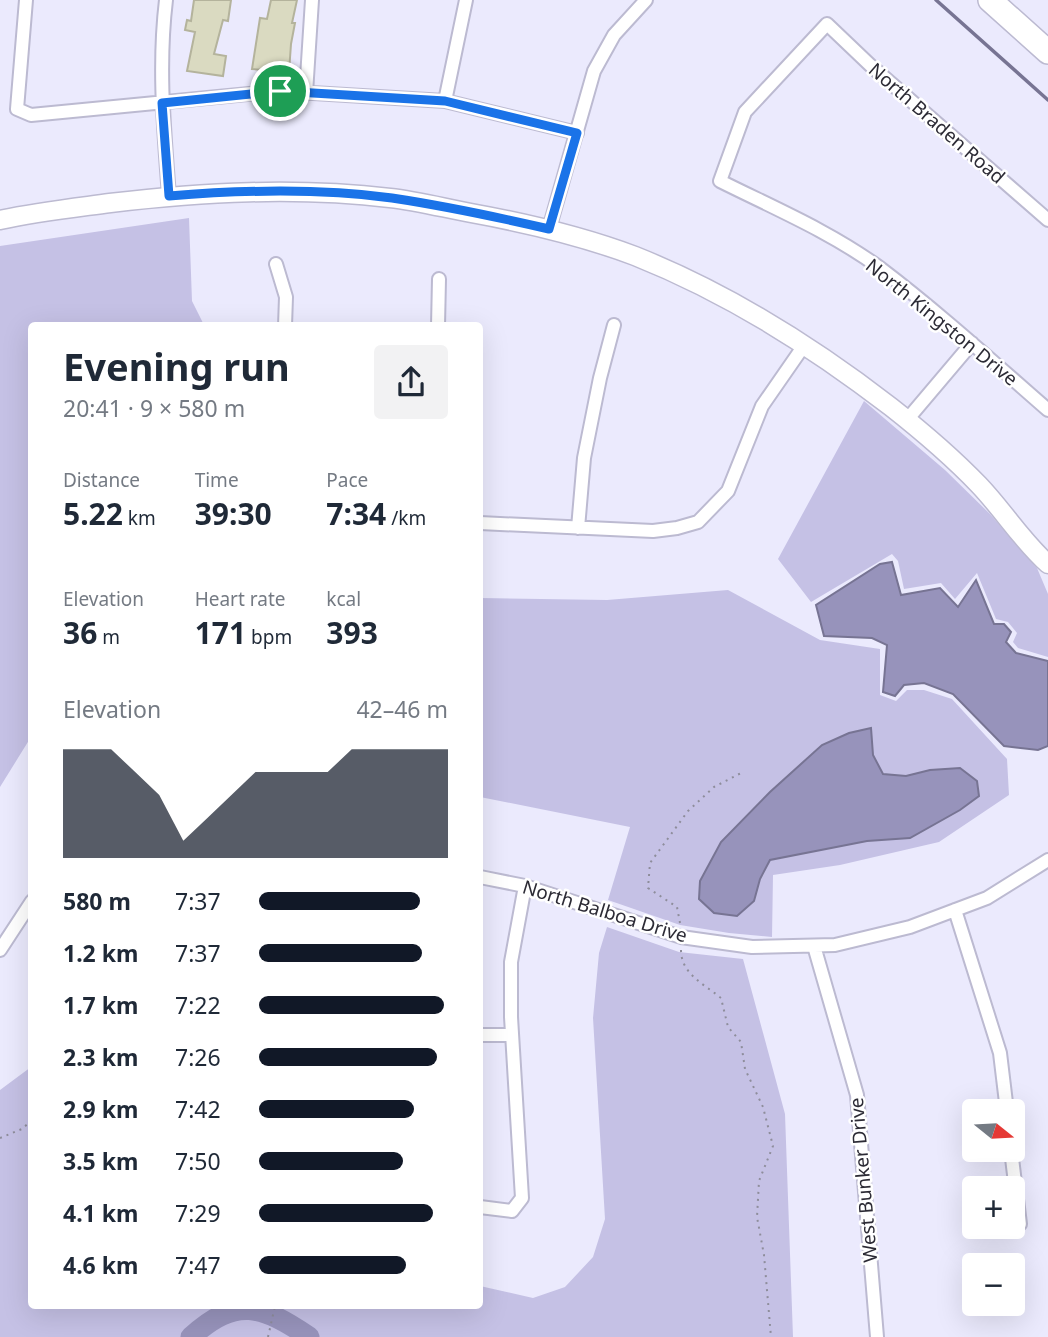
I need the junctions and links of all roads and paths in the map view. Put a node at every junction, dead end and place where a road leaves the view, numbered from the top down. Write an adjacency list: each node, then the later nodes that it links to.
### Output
1 (26, 0): 10 (street)
2 (166, 0): 10 (street)
3 (312, 0): 8 (street)
4 (466, 0): 9 (street)
5 (646, 0): 11 (street)
6 (990, 0): 7 (highway)
7 (1048, 51)
8 (306, 93): 9 (street); 10 (street)
9 (445, 101): 11 (street)
10 (162, 103): 13 (street)
11 (577, 133): 16 (street)
12 (720, 181): 15 (street, North Braden Road); 22 (street, North Kingston Drive)
13 (169, 196): 14 (street); 16 (street)
14 (0, 220)
15 (1048, 220)
16 (549, 229): 23 (street)
17 (276, 264): 19 (street)
18 (439, 279): 20 (street)
19 (285, 322)
20 (438, 322)
21 (614, 325): 27 (street)
22 (972, 343): 24 (street, North Kingston Drive); 25 (street)
23 (805, 344): 25 (street); 27 (street)
24 (1048, 410)
25 (906, 421): 28 (street)
26 (483, 523): 27 (street)
27 (578, 528)
28 (1048, 564)
29 (743, 772): 35 (path)
30 (1048, 860): 34 (street, North Balboa Drive)
31 (483, 878): 32 (street, North Balboa Drive)
32 (525, 886): 36 (street, North Balboa Drive); 40 (street)
33 (28, 907): 37 (street)
34 (955, 910): 36 (street, North Balboa Drive); 41 (street)
35 (681, 927)
36 (814, 946): 48 (street, West Bunker Drive)
37 (0, 950)
38 (681, 950): 47 (path)
39 (483, 1035): 40 (street)
40 (512, 1035): 44 (street)
41 (1005, 1099)
42 (28, 1124): 43 (path)
43 (0, 1138)
44 (483, 1207)
45 (275, 1309): 46 (path)
46 (268, 1337)
47 (771, 1337)
48 (877, 1337)

